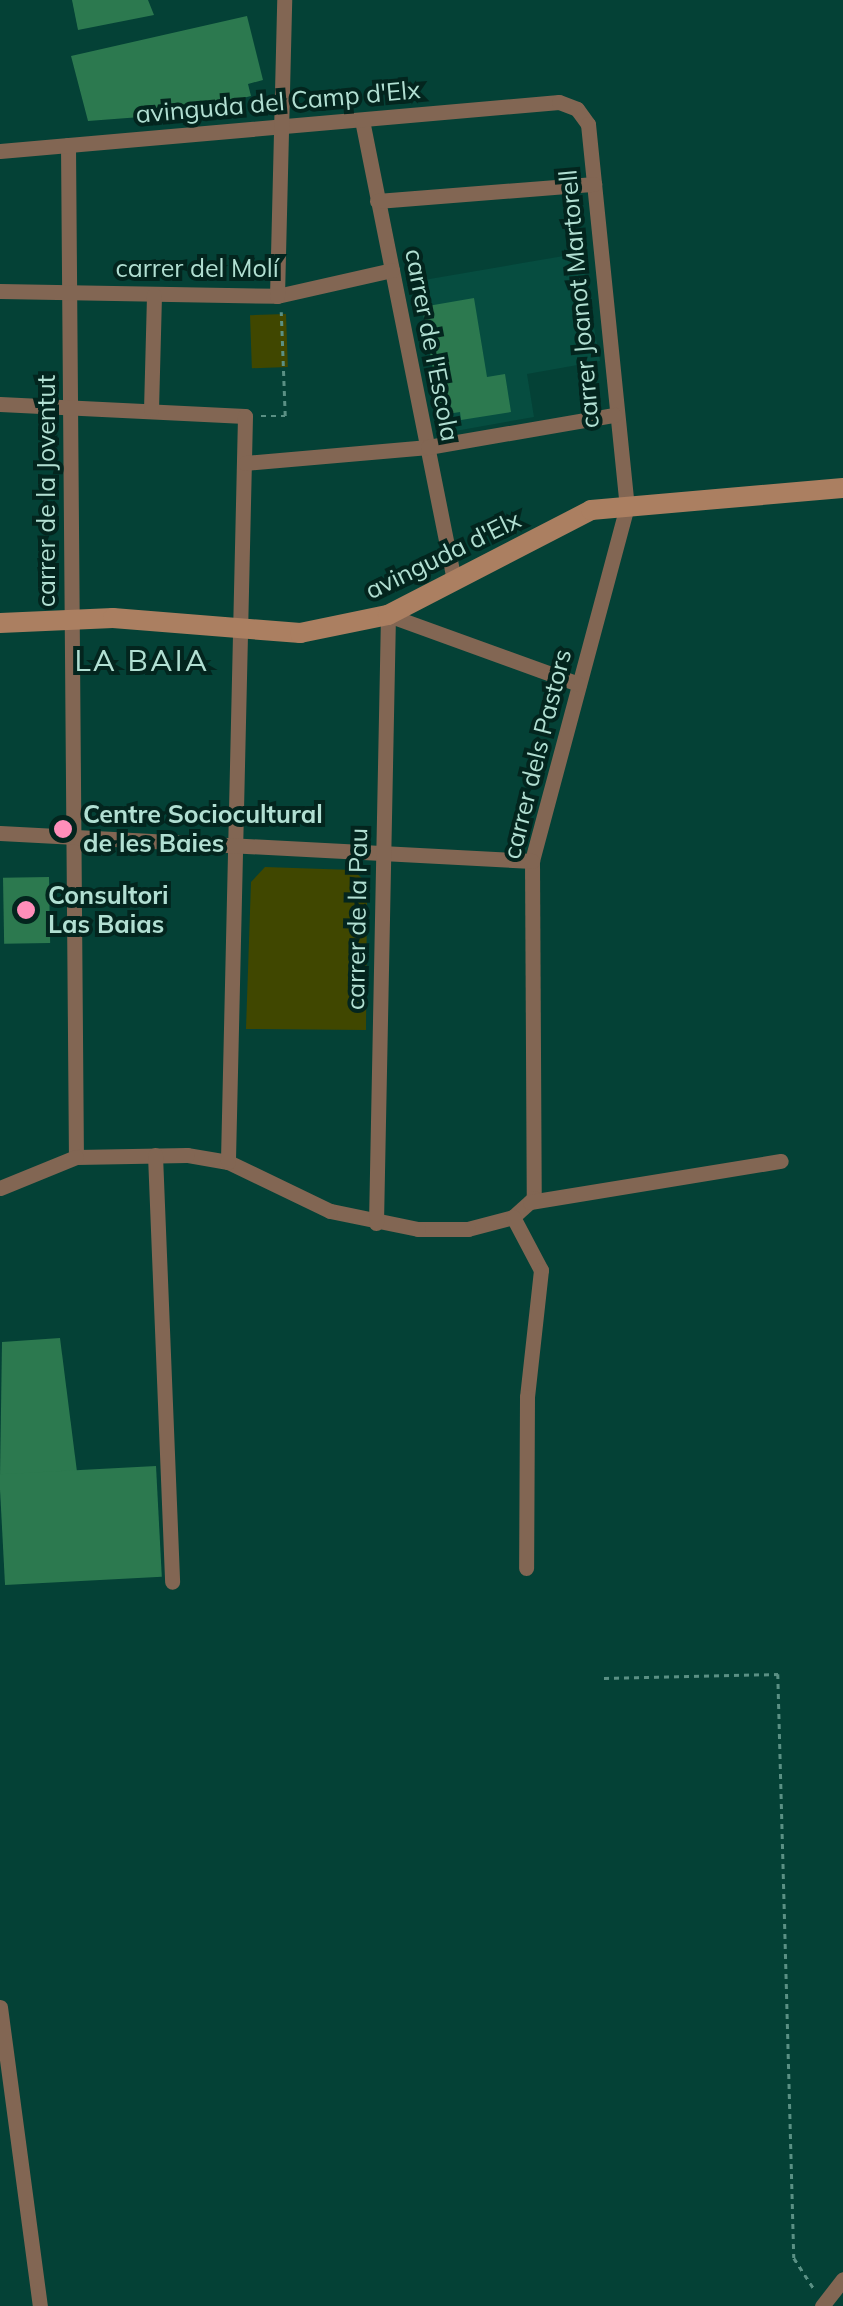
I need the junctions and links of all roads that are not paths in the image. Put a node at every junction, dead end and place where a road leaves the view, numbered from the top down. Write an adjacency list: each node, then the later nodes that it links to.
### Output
1 (284, 5): 4 (street)
2 (559, 102): 3 (street, avinguda del Camp d'Elx); 7 (street, carrer Joanot Martorell)
3 (362, 120): 4 (street, avinguda del Camp d'Elx); 8 (street, carrer de l'Escola)
4 (284, 126): 5 (street, avinguda del Camp d'Elx); 13 (street)
5 (68, 145): 6 (street, avinguda del Camp d'Elx); 11 (street, carrer de la Joventut)
6 (0, 151)
7 (594, 184): 8 (street); 17 (street, carrer Joanot Martorell)
8 (378, 200): 9 (street, carrer de l'Escola)
9 (392, 270): 13 (street, carrer del Molí); 18 (street, carrer de l'Escola)
10 (0, 291): 11 (street, carrer del Molí)
11 (69, 293): 12 (street, carrer del Molí); 15 (street, carrer de la Joventut)
12 (154, 295): 13 (street, carrer del Molí); 16 (street)
13 (279, 303)
14 (0, 404): 15 (street)
15 (70, 406): 16 (street); 24 (street, carrer de la Joventut)
16 (152, 410): 19 (street)
17 (614, 415): 18 (street); 21 (street, carrer Joanot Martorell)
18 (428, 447): 19 (street); 22 (street, carrer de l'Escola)
19 (246, 462): 26 (street)
20 (843, 488): 21 (main road, avinguda d'Elx)
21 (627, 506): 22 (main road, avinguda d'Elx); 27 (street, carrer dels Pastors)
22 (454, 581): 23 (main road, avinguda d'Elx)
23 (388, 616): 26 (main road, avinguda d'Elx); 27 (street); 31 (street, carrer de la Pau)
24 (72, 619): 25 (main road, avinguda d'Elx); 26 (main road, avinguda d'Elx); 29 (street, carrer de la Joventut)
25 (0, 622)
26 (242, 628): 30 (street)
27 (580, 684): 32 (street, carrer dels Pastors)
28 (0, 833): 29 (street)
29 (74, 837): 30 (street); 34 (street, carrer de la Joventut)
30 (236, 846): 31 (street); 36 (street)
31 (383, 854): 32 (street); 40 (street, carrer de la Pau)
32 (532, 862): 38 (street, carrer dels Pastors)
33 (154, 1155): 34 (street); 36 (street); 42 (street)
34 (76, 1157): 37 (street)
35 (781, 1161): 38 (street)
36 (228, 1162): 40 (street)
37 (0, 1188)
38 (532, 1200): 39 (street)
39 (513, 1217): 40 (street); 41 (street)
40 (376, 1224)
41 (526, 1568)
42 (172, 1582)
43 (0, 2007): 44 (street)
44 (40, 2306)

